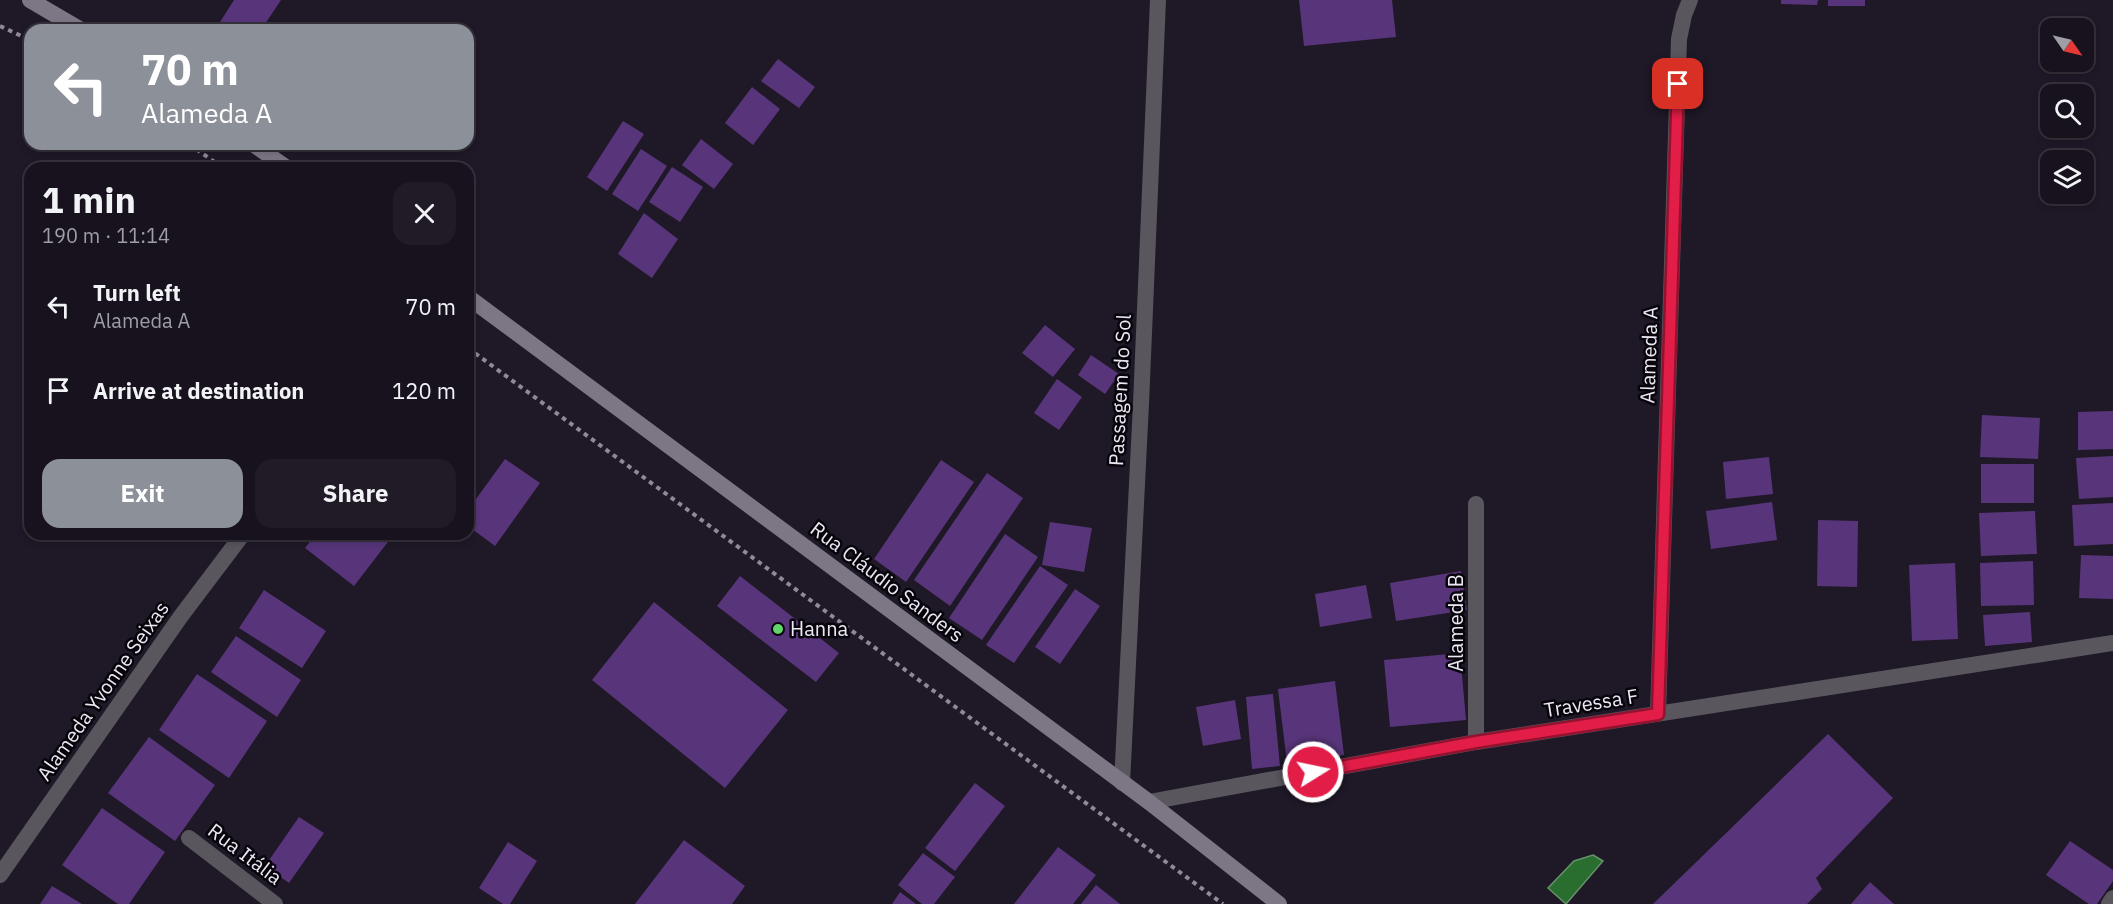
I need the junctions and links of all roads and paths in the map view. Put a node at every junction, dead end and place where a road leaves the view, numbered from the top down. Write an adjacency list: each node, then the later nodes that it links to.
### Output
1 (30, 0): 4 (main road)
2 (1158, 0): 18 (street, Passagem do Sol)
3 (1690, 0): 16 (street, Alameda A)
4 (71, 24)
5 (0, 26): 6 (path)
6 (24, 37)
7 (197, 150): 9 (path)
8 (262, 150): 10 (main road)
9 (214, 162)
10 (278, 162)
11 (474, 301): 18 (main road, Rua Cláudio Sanders)
12 (474, 352): 24 (path)
13 (1476, 504): 17 (street, Alameda B)
14 (238, 540): 21 (street, Alameda Yvonne Seixas)
15 (2113, 643): 16 (street, Travessa F)
16 (1658, 714): 17 (street, Travessa F)
17 (1476, 742): 19 (street, Travessa F)
18 (1122, 783): 19 (main road, Rua Cláudio Sanders)
19 (1149, 802): 25 (main road, Rua Cláudio Sanders)
20 (189, 838): 23 (street, Rua Itália)
21 (0, 875)
22 (2113, 898): 26 (street)
23 (275, 904)
24 (1223, 904)
25 (1278, 904)
26 (2109, 904)

